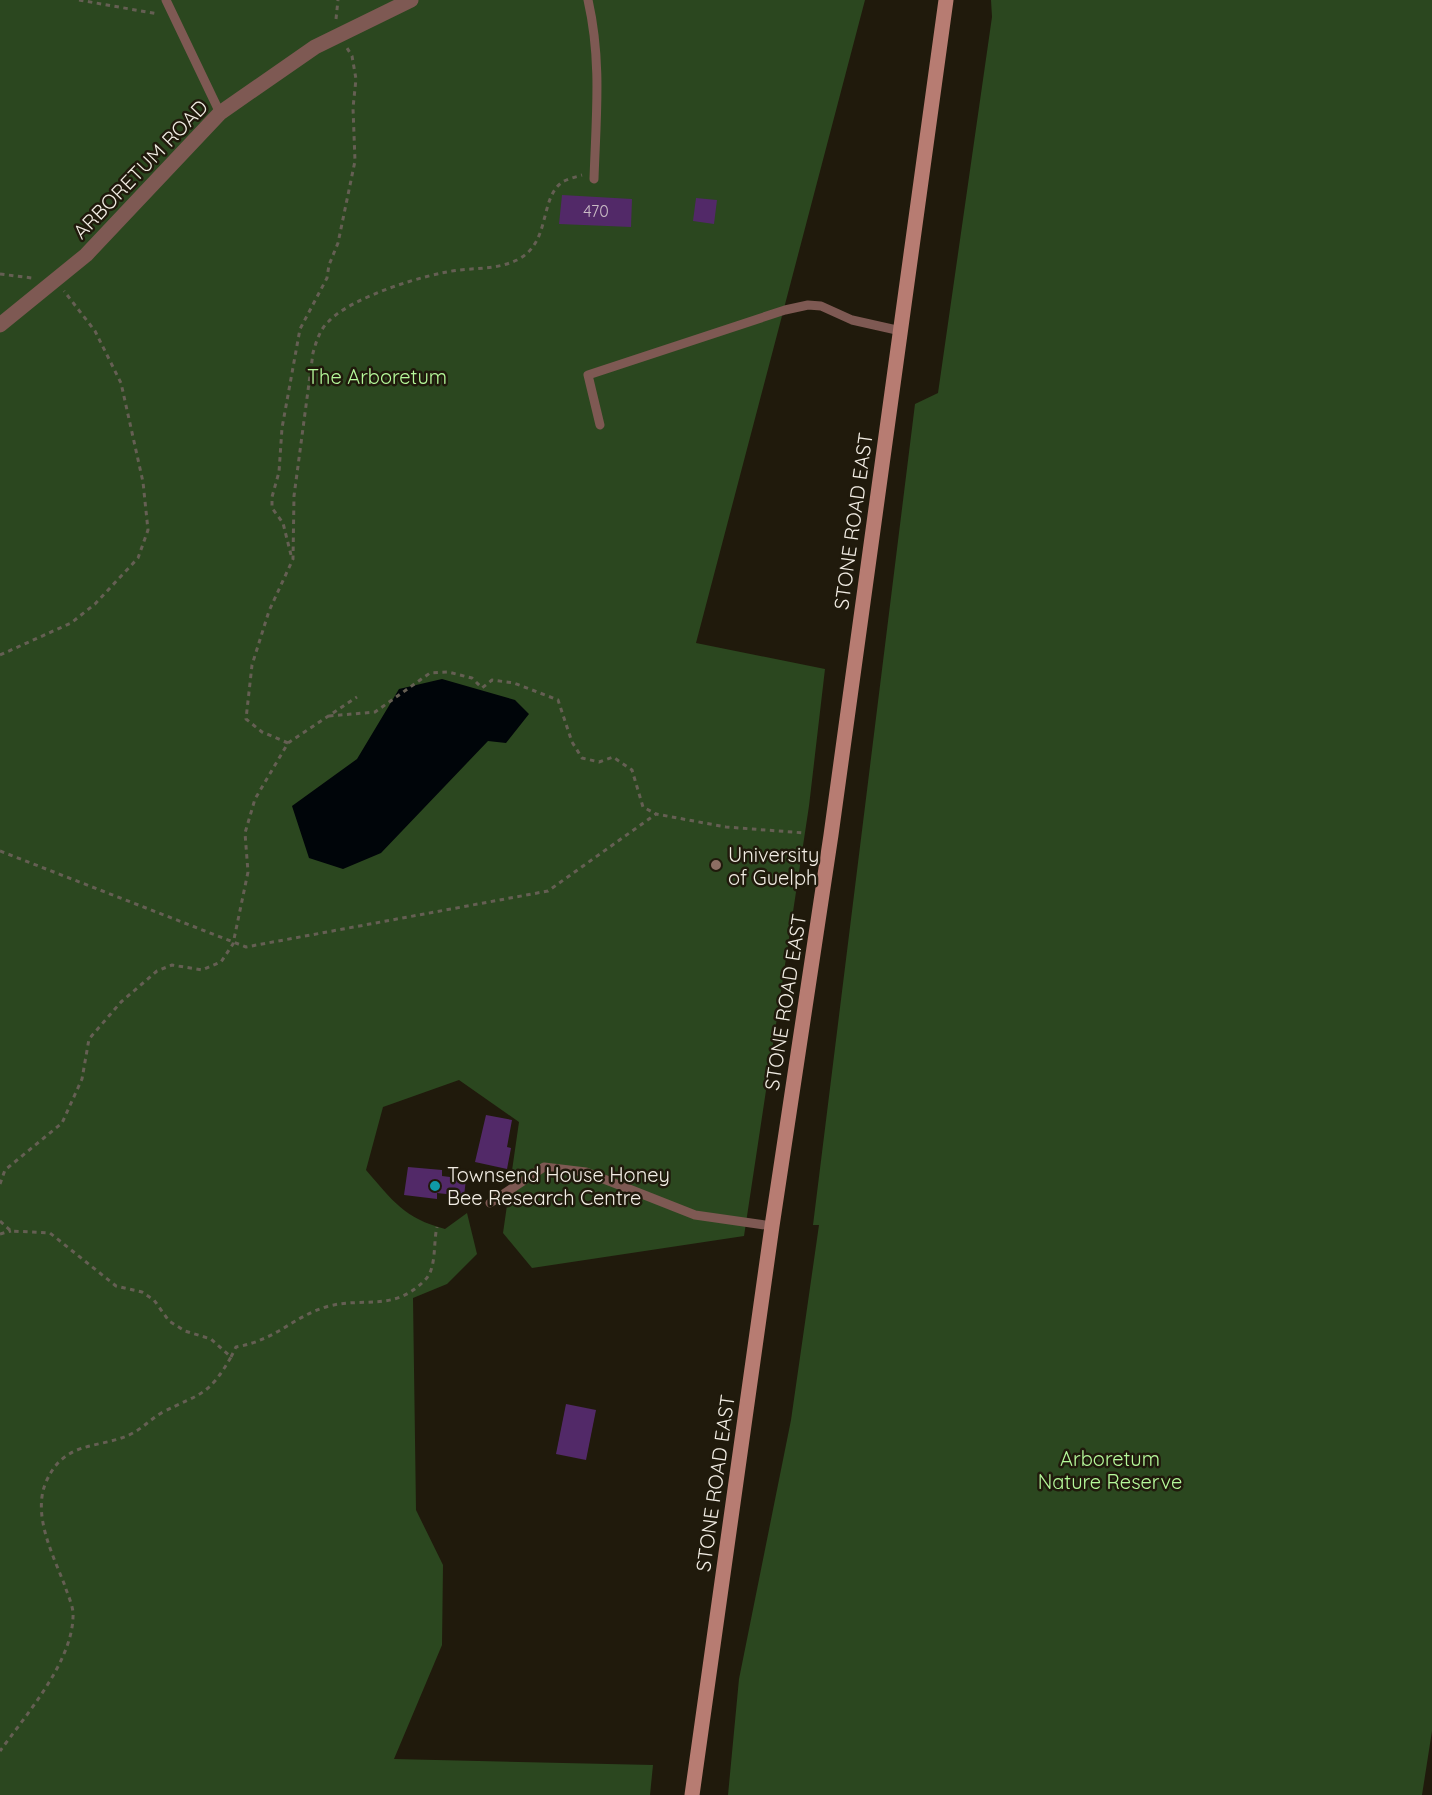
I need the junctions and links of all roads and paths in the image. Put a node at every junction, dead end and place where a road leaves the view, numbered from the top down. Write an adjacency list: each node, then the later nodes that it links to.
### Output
1 (79, 0): 7 (path)
2 (166, 0): 7 (lane)
3 (338, 0): 8 (path)
4 (411, 0): 8 (street, ARBORETUM ROAD)
5 (588, 0): 10 (lane)
6 (946, 0): 14 (main road, STONE ROAD EAST)
7 (172, 15): 9 (lane)
8 (341, 33): 9 (street, ARBORETUM ROAD); 16 (path)
9 (220, 113): 12 (street, ARBORETUM ROAD)
10 (594, 175): 16 (path)
11 (0, 274): 12 (path)
12 (56, 281): 13 (street, ARBORETUM ROAD); 17 (path)
13 (0, 325)
14 (901, 331): 15 (lane); 28 (main road, STONE ROAD EAST)
15 (600, 425)
16 (293, 559): 20 (path)
17 (0, 655)
18 (357, 697): 19 (path)
19 (327, 716): 20 (path); 21 (path)
20 (288, 743): 24 (path)
21 (656, 814): 22 (path); 24 (path)
22 (805, 832)
23 (0, 850): 24 (path)
24 (233, 944): 25 (path)
25 (0, 1184)
26 (490, 1203): 28 (lane)
27 (0, 1221): 30 (path)
28 (772, 1226): 34 (main road, STONE ROAD EAST)
29 (437, 1227): 32 (path)
30 (11, 1231): 31 (path); 32 (path)
31 (0, 1234)
32 (231, 1357): 33 (path)
33 (0, 1751)
34 (692, 1795)

